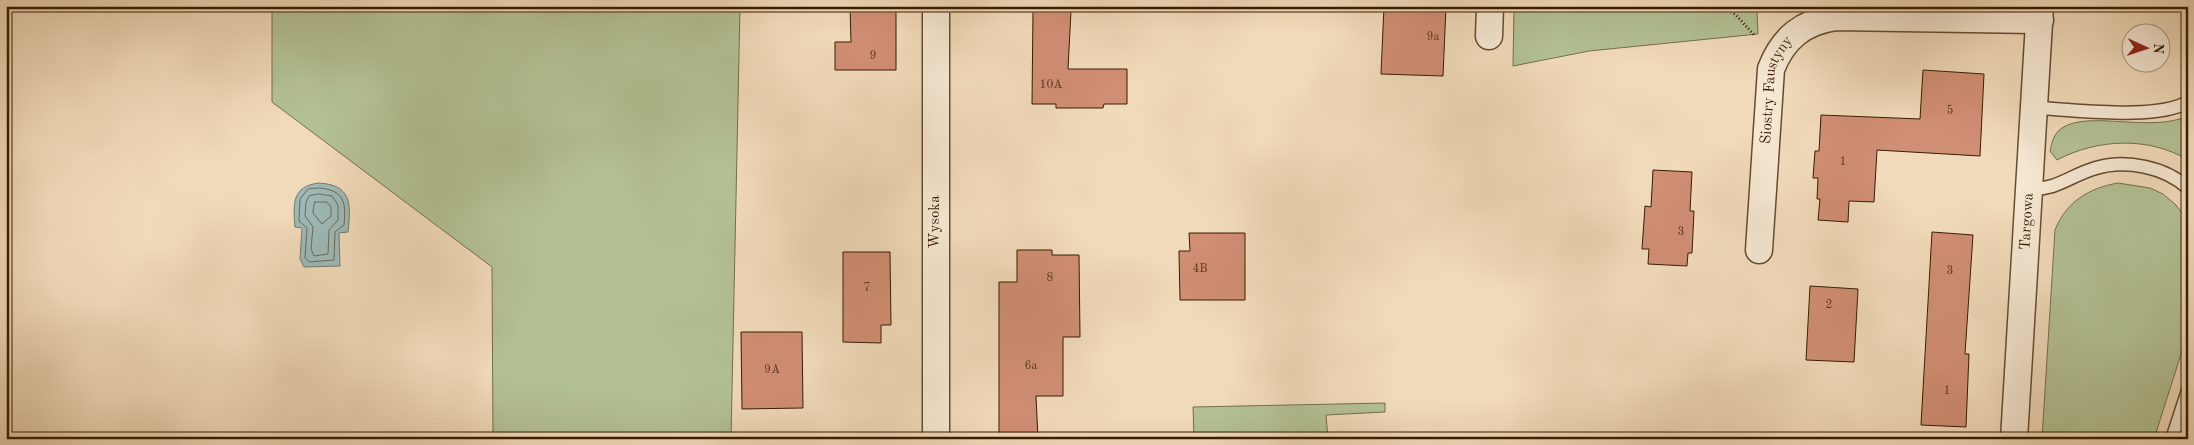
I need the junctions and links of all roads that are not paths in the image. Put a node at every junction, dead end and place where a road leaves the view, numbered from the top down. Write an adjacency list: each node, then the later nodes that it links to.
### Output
1 (936, 6): 11 (street, Wysoka)
2 (1490, 6): 4 (street)
3 (2040, 13): 6 (street, Targowa); 9 (street, Siostry Faustyny)
4 (1489, 36)
5 (2188, 102): 6 (lane)
6 (2035, 108): 8 (street, Targowa)
7 (2188, 188): 8 (lane)
8 (2030, 189): 12 (street, Targowa)
9 (1759, 250)
10 (2188, 390): 13 (lane)
11 (936, 439)
12 (2014, 439)
13 (2172, 439)

